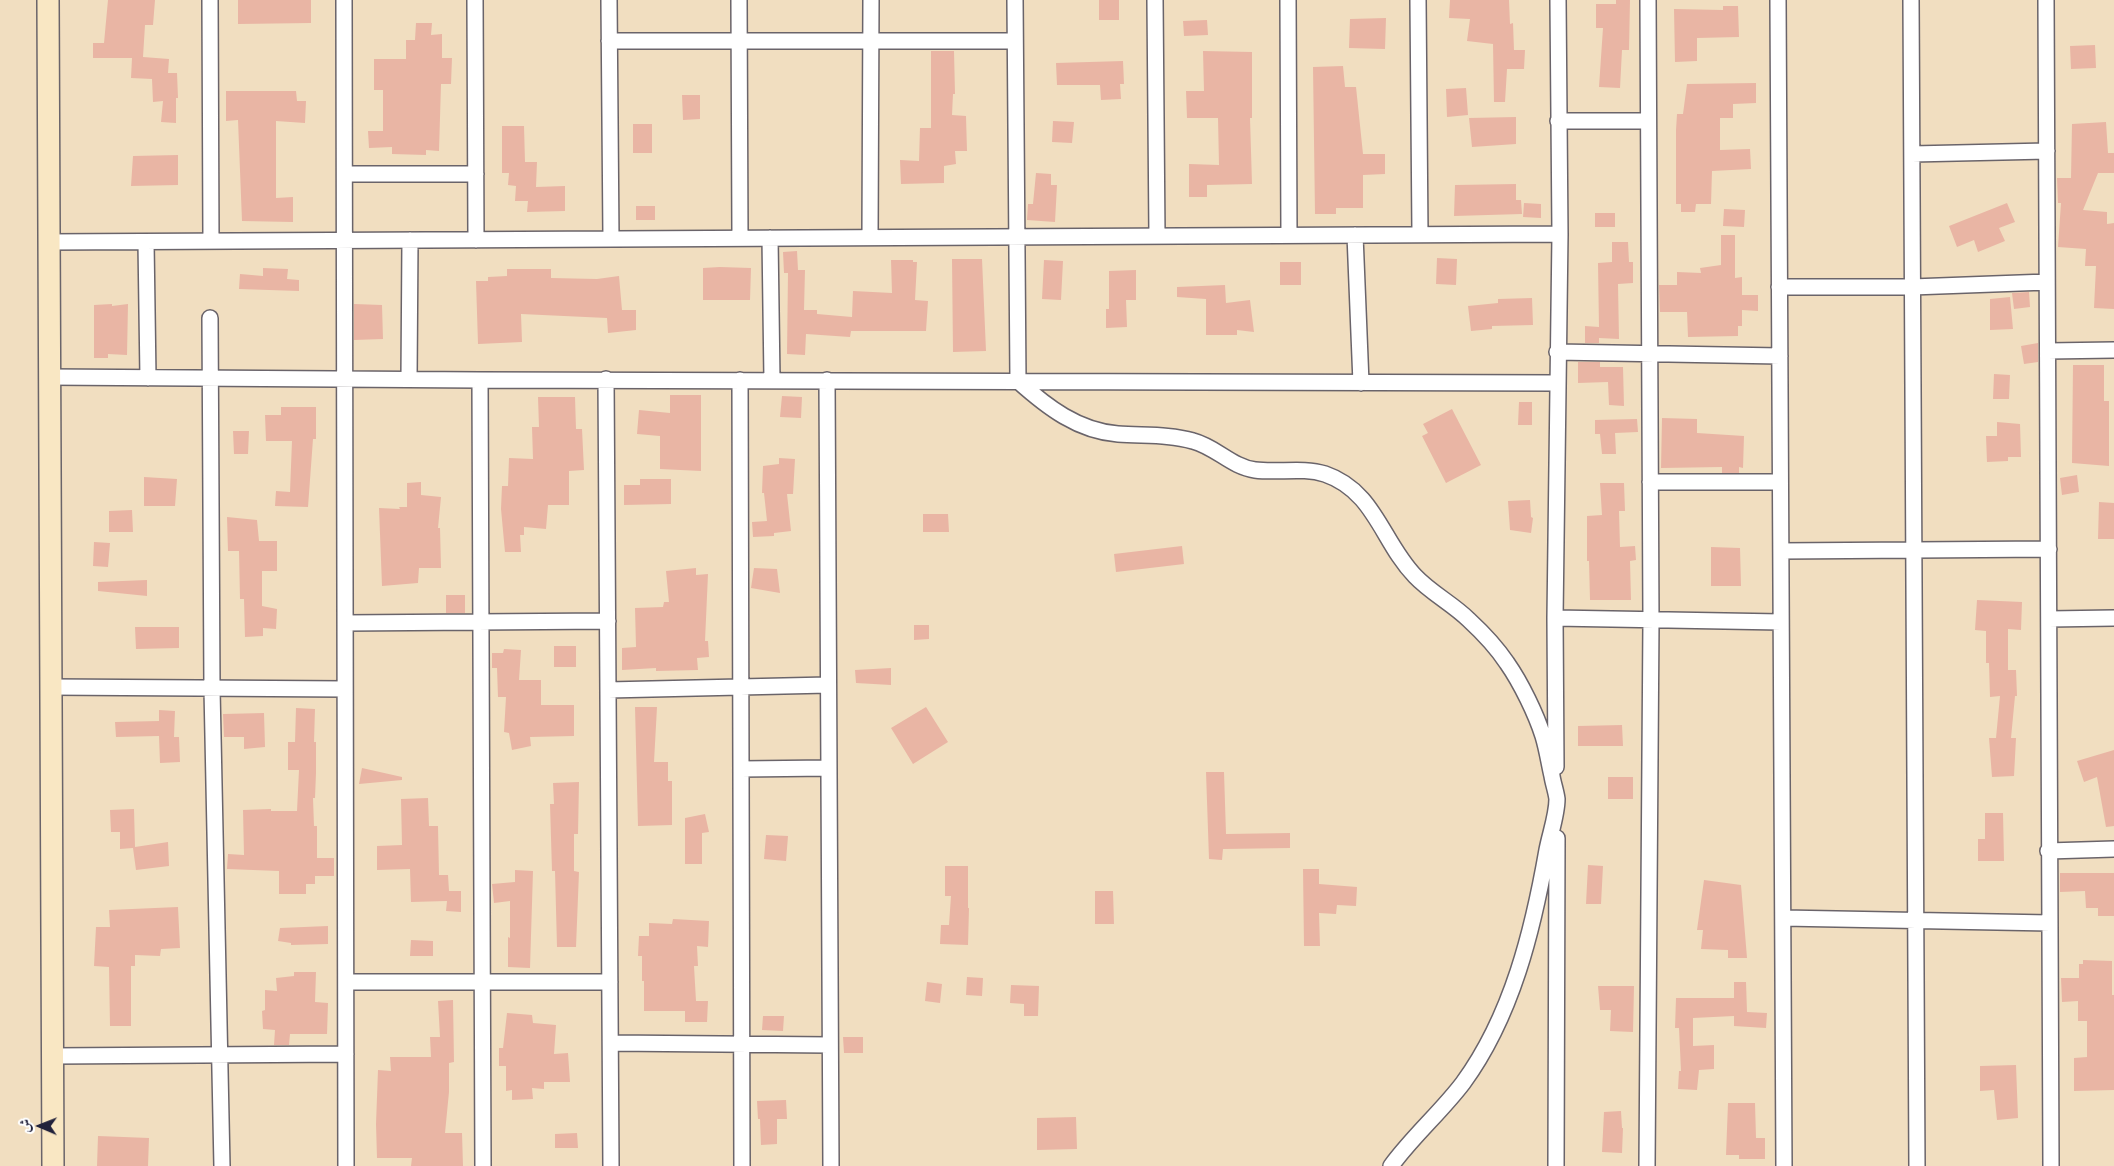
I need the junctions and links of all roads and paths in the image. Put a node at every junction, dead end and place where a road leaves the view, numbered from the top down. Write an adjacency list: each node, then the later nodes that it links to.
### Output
1 (48, 0): 41 (main road)
2 (210, 0): 39 (street)
3 (344, 0): 25 (street)
4 (475, 0): 26 (street)
5 (609, 0): 17 (street)
6 (739, 0): 18 (street)
7 (871, 0): 19 (street)
8 (1015, 0): 20 (street)
9 (1155, 0): 31 (street)
10 (1288, 0): 29 (street)
11 (1418, 0): 27 (street)
12 (1558, 0): 21 (street)
13 (1648, 0): 22 (street)
14 (1778, 0): 45 (street)
15 (1911, 0): 24 (street)
16 (2046, 0): 23 (street)
17 (610, 41): 18 (street); 36 (street)
18 (739, 41): 19 (street); 33 (street)
19 (871, 41): 20 (street); 35 (street)
20 (1015, 41): 32 (street)
21 (1558, 121): 22 (street); 28 (street)
22 (1648, 122): 50 (street)
23 (2047, 151): 24 (street); 43 (street)
24 (1912, 154): 44 (street)
25 (345, 174): 26 (street); 40 (street)
26 (476, 174): 38 (street)
27 (1420, 234): 28 (street); 30 (street)
28 (1560, 234): 49 (street)
29 (1289, 235): 30 (street); 31 (street)
30 (1355, 235): 63 (street)
31 (1157, 236): 32 (street)
32 (1016, 237): 35 (street); 62 (street)
33 (740, 238): 34 (street); 36 (street)
34 (770, 238): 35 (street); 60 (street)
35 (870, 238)
36 (610, 239): 38 (street)
37 (410, 240): 38 (street); 40 (street); 56 (street)
38 (476, 240)
39 (211, 241): 40 (street); 42 (street)
40 (345, 241): 55 (street)
41 (48, 242): 42 (street); 52 (main road)
42 (146, 242): 53 (street)
43 (2048, 282): 44 (street); 48 (street)
44 (1912, 287): 45 (street); 68 (street)
45 (1779, 288): 51 (street)
46 (210, 318): 54 (street)
47 (2114, 350): 48 (street)
48 (2048, 351): 67 (street)
49 (1557, 352): 50 (street); 64 (street)
50 (1650, 354): 51 (street); 65 (street)
51 (1780, 356): 66 (street)
52 (48, 377): 53 (street); 80 (main road)
53 (148, 378): 54 (street)
54 (210, 378): 55 (street); 81 (street)
55 (344, 378): 56 (street); 77 (street)
56 (409, 379): 57 (street)
57 (480, 380): 58 (street); 75 (street)
58 (606, 380): 59 (street); 74 (street)
59 (740, 380): 60 (street); 79 (street)
60 (772, 380): 61 (street)
61 (827, 380): 62 (street); 78 (street)
62 (1018, 381): 63 (street); 86 (street)
63 (1361, 383): 64 (street)
64 (1558, 383): 70 (street)
65 (1650, 482): 66 (street); 73 (street)
66 (1780, 482): 69 (street)
67 (2048, 549): 68 (street); 72 (street)
68 (1914, 550): 69 (street); 90 (street)
69 (1781, 551): 76 (street)
70 (1554, 618): 73 (street); 86 (street)
71 (2114, 618): 72 (street)
72 (2048, 619): 88 (street)
73 (1651, 620): 76 (street); 110 (street)
74 (608, 621): 75 (street); 83 (street)
75 (481, 622): 77 (street); 94 (street)
76 (1781, 622): 89 (street)
77 (345, 623): 82 (street)
78 (828, 684): 79 (street); 84 (street)
79 (741, 686): 83 (street); 85 (street)
80 (51, 687): 81 (street); 100 (main road)
81 (212, 689): 82 (street); 99 (street)
82 (345, 689): 92 (street)
83 (608, 690): 93 (street)
84 (829, 768): 85 (street); 97 (street)
85 (741, 769): 96 (street)
86 (1557, 799): 108 (street); 109 (street)
87 (2114, 849): 88 (street)
88 (2048, 851): 91 (street)
89 (1783, 918): 90 (street); 111 (street)
90 (1915, 920): 91 (street); 112 (street)
91 (2050, 923): 113 (street)
92 (346, 982): 94 (street); 98 (street)
93 (610, 982): 94 (street); 95 (street)
94 (482, 983): 104 (street)
95 (610, 1043): 96 (street); 105 (street)
96 (742, 1043): 97 (street); 106 (street)
97 (830, 1045): 107 (street)
98 (346, 1054): 99 (street); 103 (street)
99 (219, 1055): 100 (street); 102 (street)
100 (53, 1056): 101 (main road)
101 (53, 1166)
102 (222, 1166)
103 (346, 1166)
104 (483, 1166)
105 (611, 1166)
106 (742, 1166)
107 (831, 1166)
108 (1391, 1166)
109 (1556, 1166)
110 (1647, 1166)
111 (1784, 1166)
112 (1917, 1166)
113 (2051, 1166)

